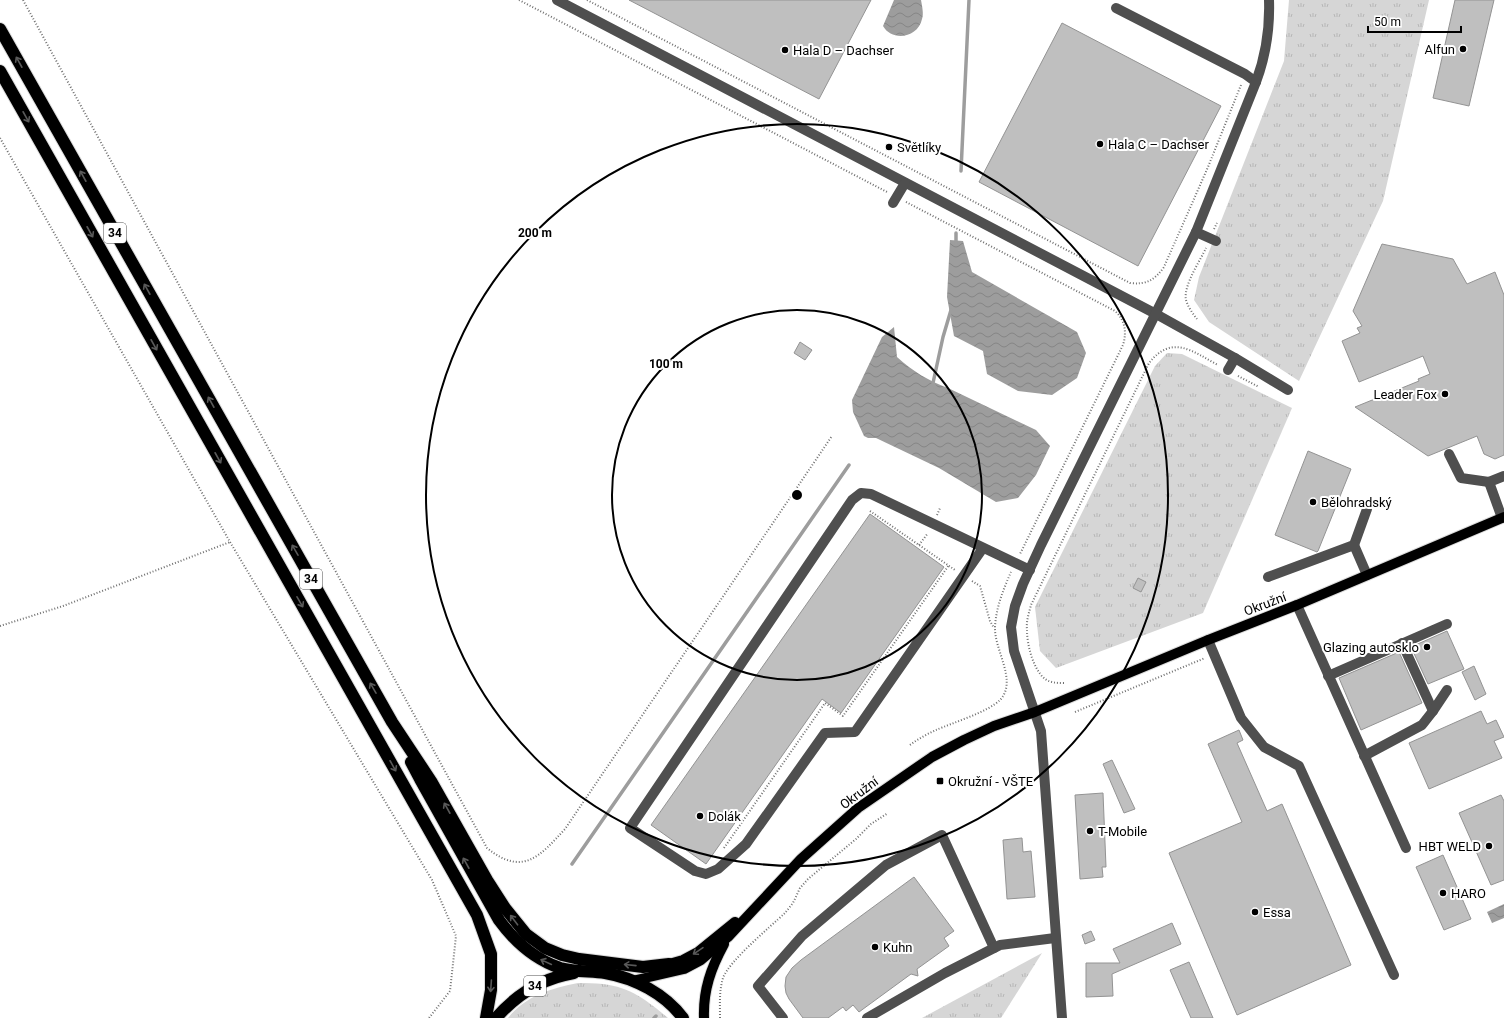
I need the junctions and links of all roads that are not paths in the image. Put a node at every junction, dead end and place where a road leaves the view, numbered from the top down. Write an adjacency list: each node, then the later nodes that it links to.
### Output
1 (557, 0): 7 (street)
2 (1269, 0): 6 (street)
3 (1116, 8): 6 (street)
4 (0, 29): 33 (highway, 34, one-way to 4)
5 (0, 71): 44 (highway, 34, one-way to 44)
6 (1256, 82): 9 (street)
7 (905, 183): 8 (street); 11 (street)
8 (895, 200)
9 (1196, 232): 10 (street); 11 (street)
10 (1213, 240)
11 (1156, 314): 12 (street); 22 (street)
12 (1235, 358): 13 (street); 14 (street)
13 (1228, 370)
14 (1288, 390)
15 (1449, 454): 17 (street)
16 (1504, 476): 17 (street)
17 (1489, 482): 19 (street)
18 (1367, 509): 20 (street)
19 (1503, 517): 23 (main road, Okružní)
20 (1354, 545): 23 (street); 24 (street)
21 (983, 548): 21 (street); 22 (street)
22 (1030, 570): 32 (street)
23 (1367, 575): 25 (main road, Okružní)
24 (1268, 577)
25 (1297, 606): 27 (main road, Okružní); 29 (street)
26 (1447, 624): 28 (street)
27 (1208, 640): 32 (main road, Okružní); 42 (street)
28 (1402, 643): 29 (street); 31 (street)
29 (1328, 676): 34 (street)
30 (1447, 690): 31 (street)
31 (1433, 711): 34 (street)
32 (1035, 712): 36 (main road, Okružní); 38 (street)
33 (392, 722): 40 (highway, one-way to 33); 41 (highway, one-way to 33)
34 (1364, 756): 35 (street)
35 (1406, 848)
36 (761, 900): 37 (main road, Okružní); 40 (main road, one-way to 40)
37 (728, 937): 43 (main road, Okružní); 47 (main road, Okružní)
38 (1055, 938): 39 (street); 50 (street)
39 (994, 948): 48 (street); 49 (street)
40 (669, 964)
41 (584, 972): 43 (highway, 34); 45 (highway, 34)
42 (1394, 975)
43 (632, 981): 46 (highway, 34)
44 (486, 1018)
45 (496, 1018)
46 (682, 1018)
47 (704, 1018)
48 (782, 1018)
49 (867, 1018)
50 (1062, 1018)

